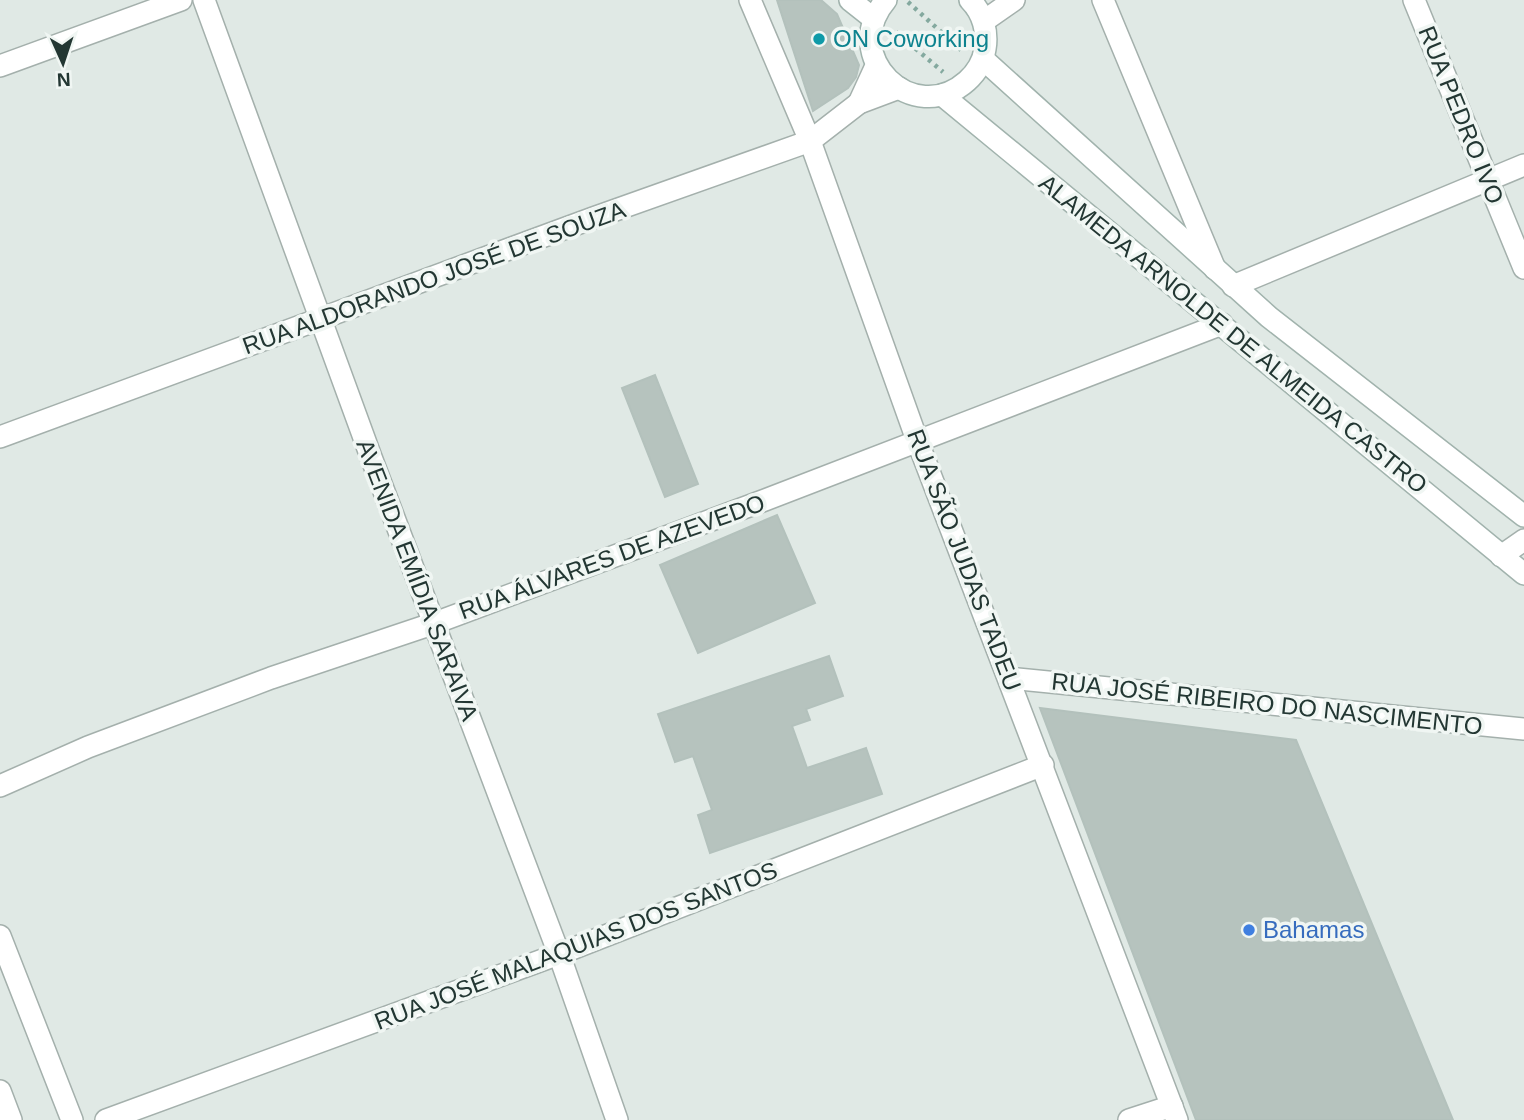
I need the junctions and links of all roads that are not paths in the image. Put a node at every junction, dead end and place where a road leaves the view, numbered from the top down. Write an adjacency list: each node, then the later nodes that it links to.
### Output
1 (181, 0): 13 (street)
2 (204, 0): 24 (street, AVENIDA EMÍDIA SARAIVA)
3 (750, 0): 18 (street, RUA SÃO JUDAS TADEU)
4 (850, 0): 10 (street)
5 (886, 0): 10 (street)
6 (970, 0): 11 (street)
7 (1014, 0): 11 (street)
8 (1103, 0): 22 (street)
9 (1414, 0): 20 (street, RUA PEDRO IVO)
10 (874, 19): 14 (street)
11 (984, 21): 12 (street)
12 (983, 59): 16 (street); 22 (street, ALAMEDA ARNOLDE DE ALMEIDA CASTRO)
13 (0, 66)
14 (876, 66): 15 (street); 17 (street, RUA ALDORANDO JOSÉ DE SOUZA)
15 (899, 88): 16 (street); 17 (street, RUA ALDORANDO JOSÉ DE SOUZA)
16 (942, 95): 25 (street, ALAMEDA ARNOLDE DE ALMEIDA CASTRO)
17 (859, 103): 18 (street, RUA ALDORANDO JOSÉ DE SOUZA)
18 (810, 141): 24 (street, RUA ALDORANDO JOSÉ DE SOUZA); 27 (street, RUA SÃO JUDAS TADEU)
19 (1524, 165): 20 (street)
20 (1487, 179): 21 (street, RUA PEDRO IVO); 23 (street)
21 (1524, 268)
22 (1215, 270): 23 (street, ALAMEDA ARNOLDE DE ALMEIDA CASTRO)
23 (1233, 286): 28 (street, ALAMEDA ARNOLDE DE ALMEIDA CASTRO)
24 (321, 320): 26 (street, RUA ALDORANDO JOSÉ DE SOUZA); 32 (street, AVENIDA EMÍDIA SARAIVA)
25 (1222, 324): 27 (street, RUA ÁLVARES DE AZEVEDO); 30 (street, ALAMEDA ARNOLDE DE ALMEIDA CASTRO)
26 (0, 437)
27 (917, 440): 32 (street, RUA ÁLVARES DE AZEVEDO); 33 (street, RUA SÃO JUDAS TADEU)
28 (1524, 516)
29 (1524, 540): 30 (street)
30 (1502, 556): 31 (street, ALAMEDA ARNOLDE DE ALMEIDA CASTRO)
31 (1524, 574)
32 (435, 623): 36 (street, RUA ÁLVARES DE AZEVEDO); 38 (street, AVENIDA EMÍDIA SARAIVA)
33 (1009, 678): 34 (street, RUA JOSÉ RIBEIRO DO NASCIMENTO); 35 (street, RUA SÃO JUDAS TADEU)
34 (1524, 729)
35 (1043, 765): 38 (street, RUA JOSÉ MALAQUIAS DOS SANTOS); 40 (street, RUA SÃO JUDAS TADEU)
36 (0, 786)
37 (0, 936): 42 (street)
38 (559, 954): 43 (street, RUA JOSÉ MALAQUIAS DOS SANTOS); 44 (street, AVENIDA EMÍDIA SARAIVA)
39 (0, 1091): 41 (street)
40 (1175, 1113): 45 (street)
41 (10, 1120)
42 (72, 1120)
43 (106, 1120)
44 (617, 1120)
45 (1129, 1120)

